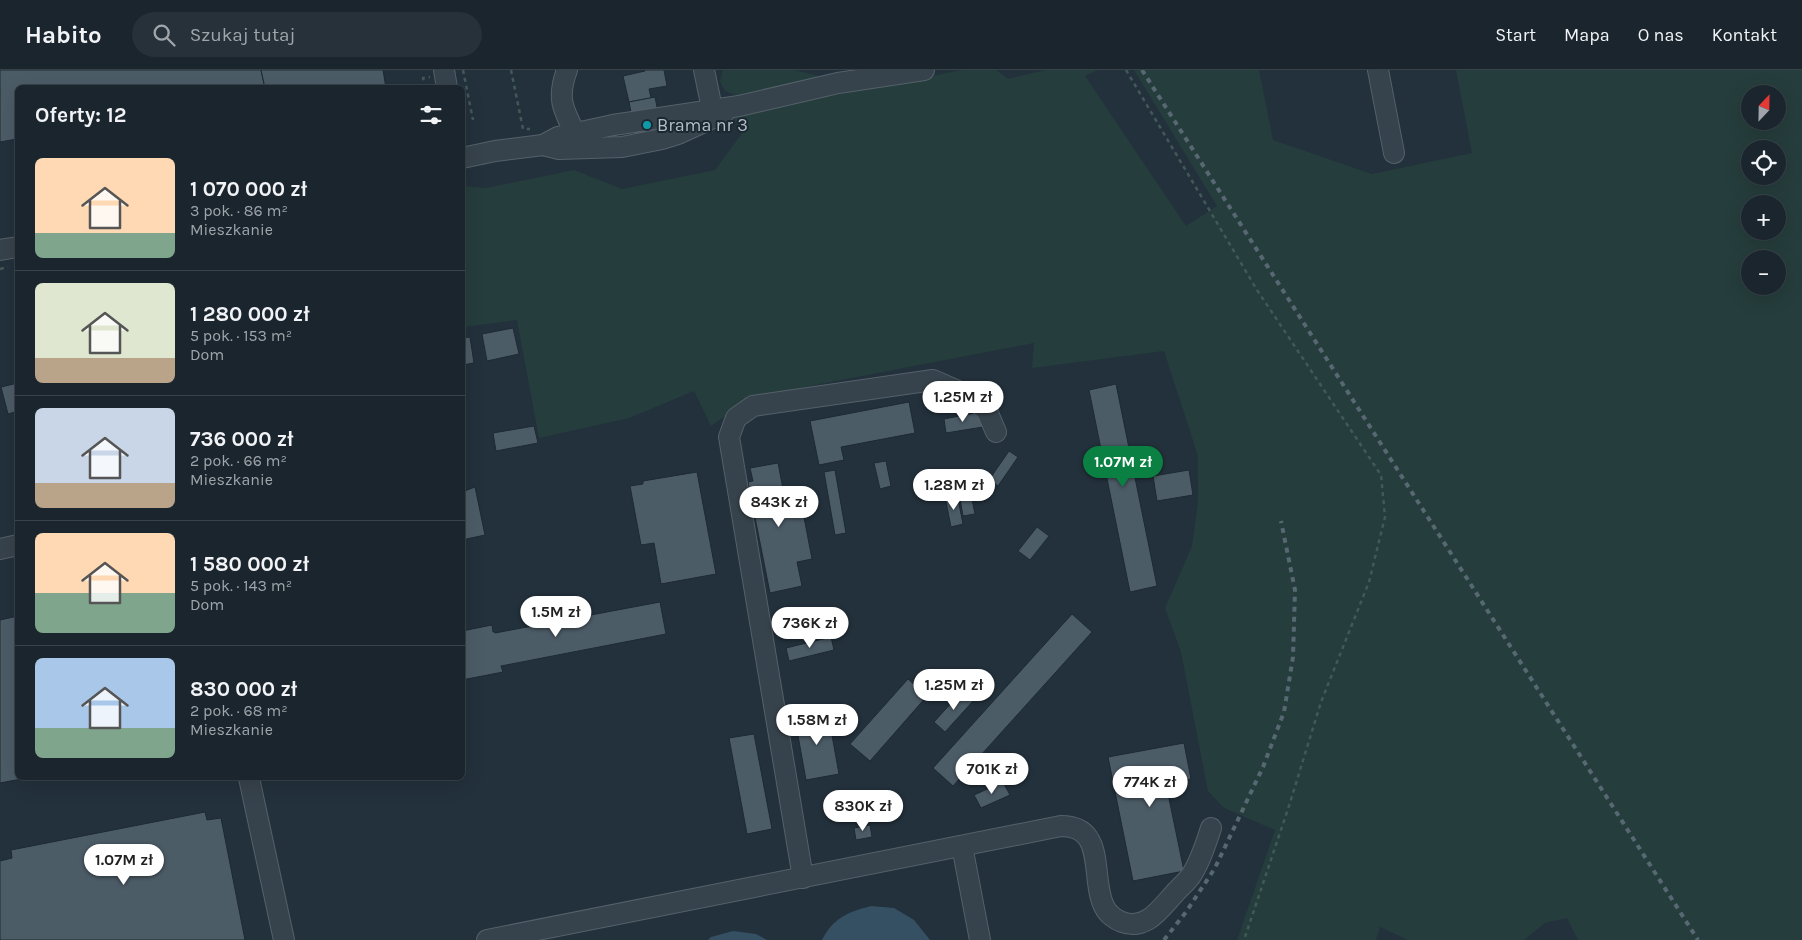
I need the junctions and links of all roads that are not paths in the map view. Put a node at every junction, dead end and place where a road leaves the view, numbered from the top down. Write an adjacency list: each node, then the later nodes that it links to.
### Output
1 (444, 70): 8 (street)
2 (568, 70): 10 (street)
3 (704, 70): 9 (street)
4 (833, 70): 7 (street)
5 (924, 70): 7 (street)
6 (1378, 70): 12 (street)
7 (867, 79): 9 (street)
8 (446, 85)
9 (713, 114): 10 (street); 11 (street)
10 (574, 133): 11 (street)
11 (539, 137): 13 (street)
12 (1394, 153)
13 (465, 157)
14 (15, 248): 15 (street)
15 (0, 250)
16 (996, 432): 22 (street)
17 (15, 546): 18 (street)
18 (0, 549)
19 (249, 780): 23 (street)
20 (1211, 828): 21 (street)
21 (962, 846): 22 (street); 25 (street)
22 (803, 878): 24 (street)
23 (284, 940)
24 (487, 940)
25 (980, 940)

